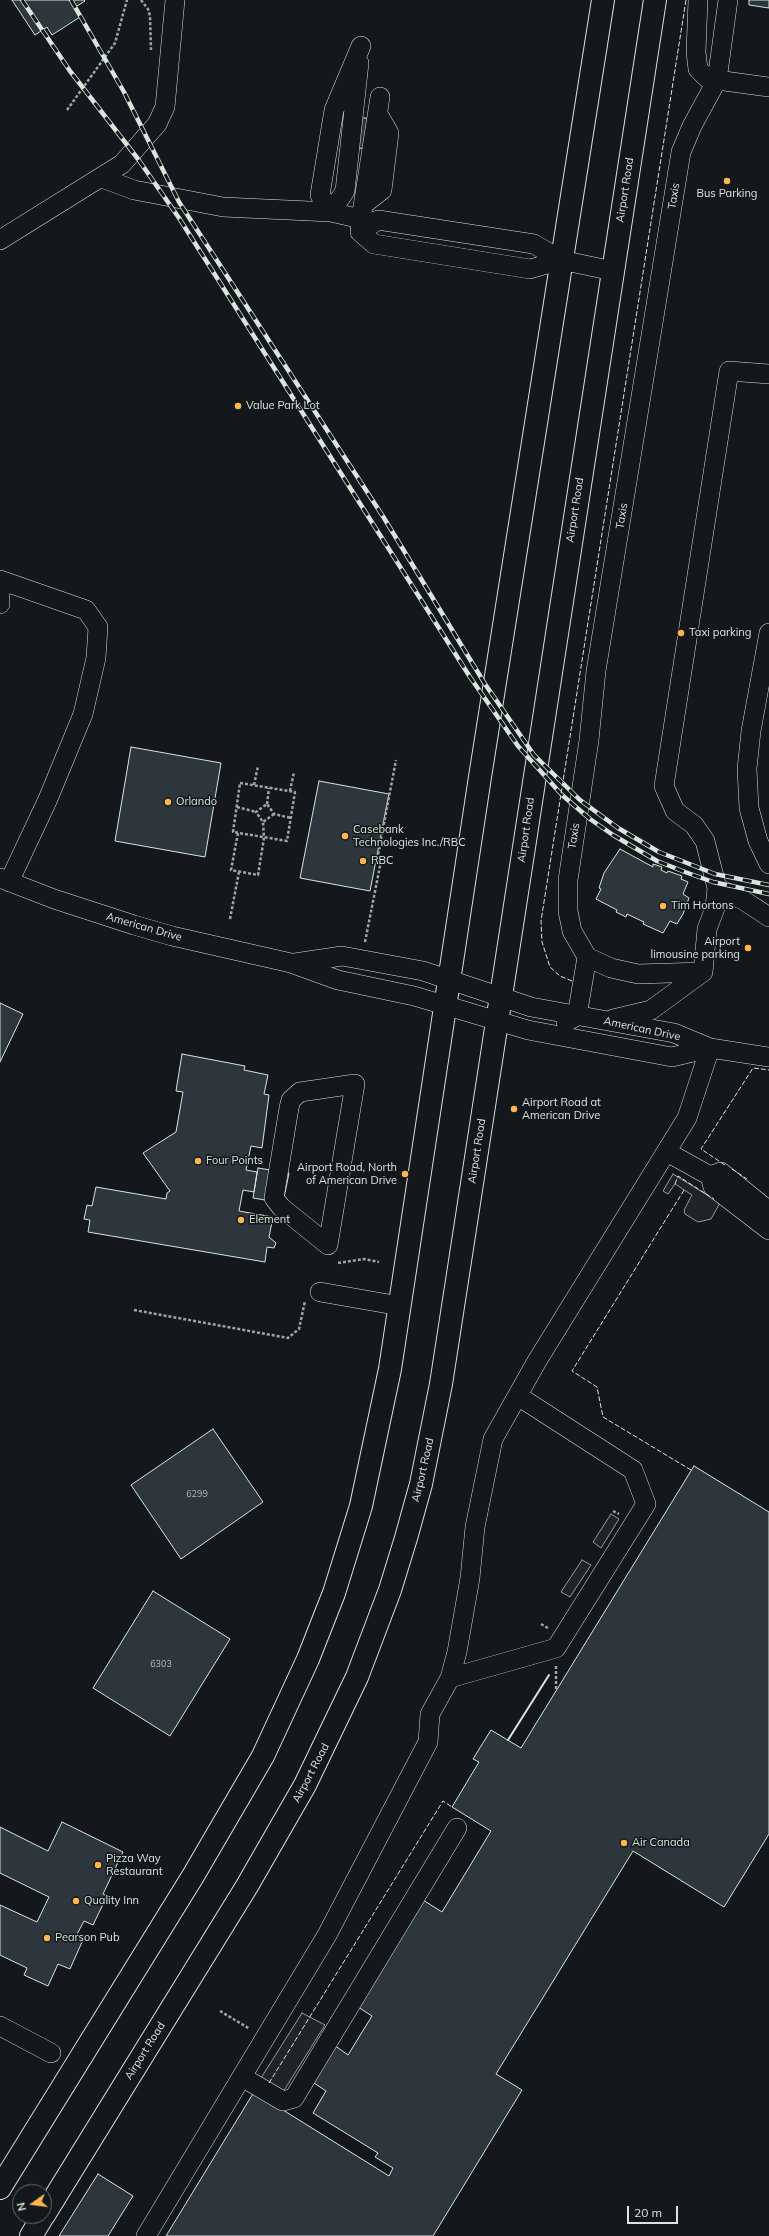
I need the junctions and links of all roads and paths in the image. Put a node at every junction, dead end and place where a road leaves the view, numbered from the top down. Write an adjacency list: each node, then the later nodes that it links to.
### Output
1 (127, 0): 13 (path)
2 (141, 0): 9 (path)
3 (175, 0): 14 (street)
4 (603, 0): 18 (main road)
5 (655, 0): 19 (main road, Airport Road)
6 (698, 0): 10 (street)
7 (728, 0): 10 (street)
8 (361, 46): 15 (street)
9 (151, 50)
10 (717, 80): 11 (street); 46 (street, Taxis)
11 (769, 87)
12 (379, 105): 16 (street)
13 (67, 110)
14 (102, 178): 15 (street); 17 (street)
15 (331, 212): 16 (street)
16 (361, 218): 18 (street); 18 (street)
17 (0, 240)
18 (561, 260): 19 (street); 49 (main road)
19 (613, 271): 50 (main road, Airport Road)
20 (769, 374): 42 (street)
21 (0, 580): 41 (street)
22 (0, 594): 23 (street)
23 (0, 604)
24 (769, 633): 39 (street)
25 (396, 760): 45 (path)
26 (258, 766): 28 (path)
27 (294, 772): 30 (path)
28 (254, 785): 29 (path); 32 (path)
29 (269, 788): 30 (path); 31 (path)
30 (290, 791): 35 (path)
31 (267, 804): 33 (path); 34 (path)
32 (237, 807): 33 (path); 37 (path)
33 (256, 812): 36 (path)
34 (274, 814): 35 (path); 36 (path)
35 (291, 818): 38 (path)
36 (263, 822): 38 (path)
37 (238, 833): 38 (path); 40 (path)
38 (264, 838): 40 (path)
39 (769, 864)
40 (239, 872): 44 (path)
41 (4, 880): 47 (street, American Drive)
42 (718, 888): 43 (street); 48 (street)
43 (769, 917)
44 (230, 919)
45 (364, 946)
46 (587, 957): 48 (street); 52 (street)
47 (292, 963): 49 (street, American Drive); 51 (street, American Drive)
48 (703, 972): 54 (street)
49 (450, 980): 50 (street, American Drive); 51 (main road)
50 (501, 997): 52 (street, American Drive); 53 (main road, Airport Road)
51 (446, 1004): 53 (street, American Drive); 66 (main road)
52 (577, 1016): 54 (street, American Drive); 55 (street)
53 (498, 1020): 55 (street, American Drive); 79 (main road, Airport Road)
54 (606, 1021): 56 (street, American Drive)
55 (548, 1034): 56 (street, American Drive)
56 (710, 1048): 57 (street); 58 (street)
57 (769, 1057)
58 (667, 1152): 59 (street); 68 (street)
59 (710, 1176): 60 (street); 61 (street)
60 (769, 1211)
61 (769, 1230)
62 (328, 1245): 62 (street)
63 (380, 1262): 64 (path)
64 (338, 1263)
65 (313, 1293): 66 (street); 67 (path)
66 (400, 1306): 78 (main road)
67 (134, 1310)
68 (518, 1396): 73 (street); 73 (street)
69 (613, 1511): 70 (path)
70 (619, 1514)
71 (541, 1624): 72 (path)
72 (549, 1629)
73 (450, 1678): 77 (street)
74 (457, 1828): 77 (street)
75 (0, 2026): 76 (street)
76 (51, 2054)
77 (242, 2076): 82 (street)
78 (0, 2188)
79 (52, 2202)
80 (38, 2224): 81 (main road, Airport Road)
81 (31, 2236)
82 (146, 2236)

